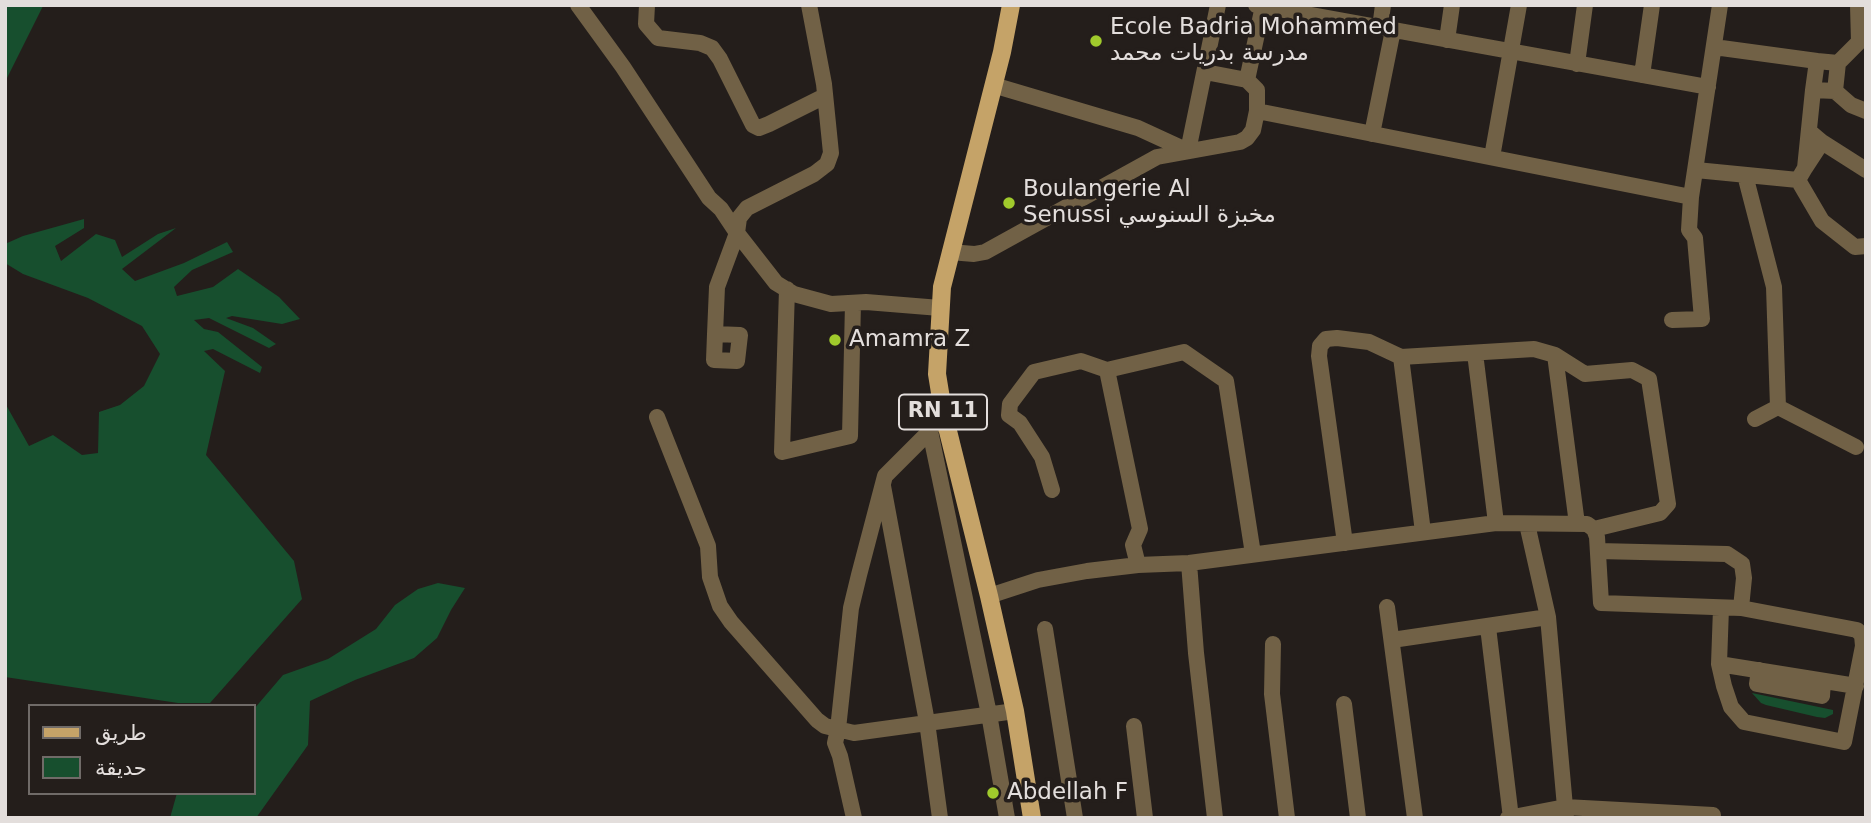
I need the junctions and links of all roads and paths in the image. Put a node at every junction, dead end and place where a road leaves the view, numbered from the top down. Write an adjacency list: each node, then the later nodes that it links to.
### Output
1 (578, 5): 43 (street)
2 (647, 5): 30 (street)
3 (809, 5): 30 (street)
4 (1011, 5): 26 (main road, RN 11)
5 (1218, 5): 23 (street)
6 (1383, 5): 15 (street)
7 (1452, 5): 17 (street)
8 (1519, 5): 19 (street)
9 (1585, 5): 22 (street)
10 (1652, 5): 24 (street)
11 (1720, 5): 18 (street)
12 (1858, 5): 16 (street)
13 (1260, 6): 14 (street); 25 (street)
14 (1314, 10): 15 (street)
15 (1386, 29): 17 (street); 34 (street)
16 (1862, 38): 21 (street)
17 (1447, 40): 19 (street)
18 (1714, 47): 20 (street); 27 (street)
19 (1512, 52): 22 (street); 37 (street)
20 (1817, 61): 21 (street); 28 (street)
21 (1838, 63): 29 (street)
22 (1577, 64): 24 (street)
23 (1205, 72): 25 (street); 36 (street)
24 (1642, 75): 27 (street)
25 (1247, 80): 32 (street)
26 (993, 85): 36 (street); 45 (main road, RN 11)
27 (1708, 87): 38 (street)
28 (1813, 90): 29 (street); 33 (street)
29 (1835, 91): 31 (street)
30 (825, 96): 43 (street)
31 (1866, 111)
32 (1263, 112): 34 (street); 36 (street)
33 (1809, 131): 35 (street); 40 (street)
34 (1372, 135): 37 (street)
35 (1822, 142): 39 (street); 40 (street)
36 (1188, 151): 45 (street)
37 (1492, 157): 42 (street)
38 (1696, 170): 41 (street); 42 (street)
39 (1866, 170)
40 (1802, 174): 41 (street); 44 (street)
41 (1745, 175): 55 (street)
42 (1691, 197): 49 (street)
43 (737, 233): 46 (street); 50 (street)
44 (1866, 246)
45 (950, 252): 48 (main road, RN 11)
46 (787, 289): 47 (street); 47 (street)
47 (853, 303): 48 (street)
48 (940, 308): 56 (main road, RN 11)
49 (1672, 320)
50 (715, 334)
51 (1475, 353): 52 (street); 53 (street); 63 (street)
52 (1555, 355): 65 (street); 66 (street)
53 (1401, 357): 67 (street); 68 (street)
54 (1107, 370): 62 (street); 70 (street); 72 (street)
55 (1778, 407): 58 (street); 60 (street)
56 (943, 411): 59 (street); 73 (main road, RN 11)
57 (657, 417): 89 (street)
58 (1755, 419)
59 (930, 430): 61 (street); 86 (street)
60 (1856, 447)
61 (883, 483): 87 (street); 89 (street)
62 (1052, 490)
63 (1496, 523): 64 (street); 67 (street)
64 (1527, 524): 65 (street); 77 (street)
65 (1577, 524): 66 (street)
66 (1594, 529): 69 (street)
67 (1423, 532): 68 (street)
68 (1345, 542): 70 (street)
69 (1598, 551): 75 (street); 76 (street)
70 (1253, 554): 71 (street)
71 (1189, 563): 72 (street); 98 (street)
72 (1138, 565): 73 (street)
73 (989, 596): 85 (main road, RN 11)
74 (1387, 607): 80 (street)
75 (1721, 608): 76 (street); 82 (street)
76 (1741, 608): 83 (street)
77 (1548, 617): 78 (street); 90 (street)
78 (1488, 627): 80 (street); 102 (street)
79 (1045, 629): 96 (street)
80 (1392, 640): 101 (street)
81 (1273, 645): 99 (street)
82 (1719, 664): 83 (street); 83 (street)
83 (1856, 686)
84 (1344, 704): 100 (street)
85 (1015, 711): 86 (street); 95 (main road, RN 11)
86 (989, 714): 87 (street); 94 (street)
87 (927, 722): 89 (street); 93 (street)
88 (1134, 726): 97 (street)
89 (838, 729): 92 (street)
90 (1565, 812): 91 (street); 102 (street)
91 (1713, 815)
92 (854, 818)
93 (940, 818)
94 (1007, 818)
95 (1032, 818)
96 (1076, 818)
97 (1145, 818)
98 (1215, 818)
99 (1287, 818)
100 (1358, 818)
101 (1415, 818)
102 (1510, 818)

